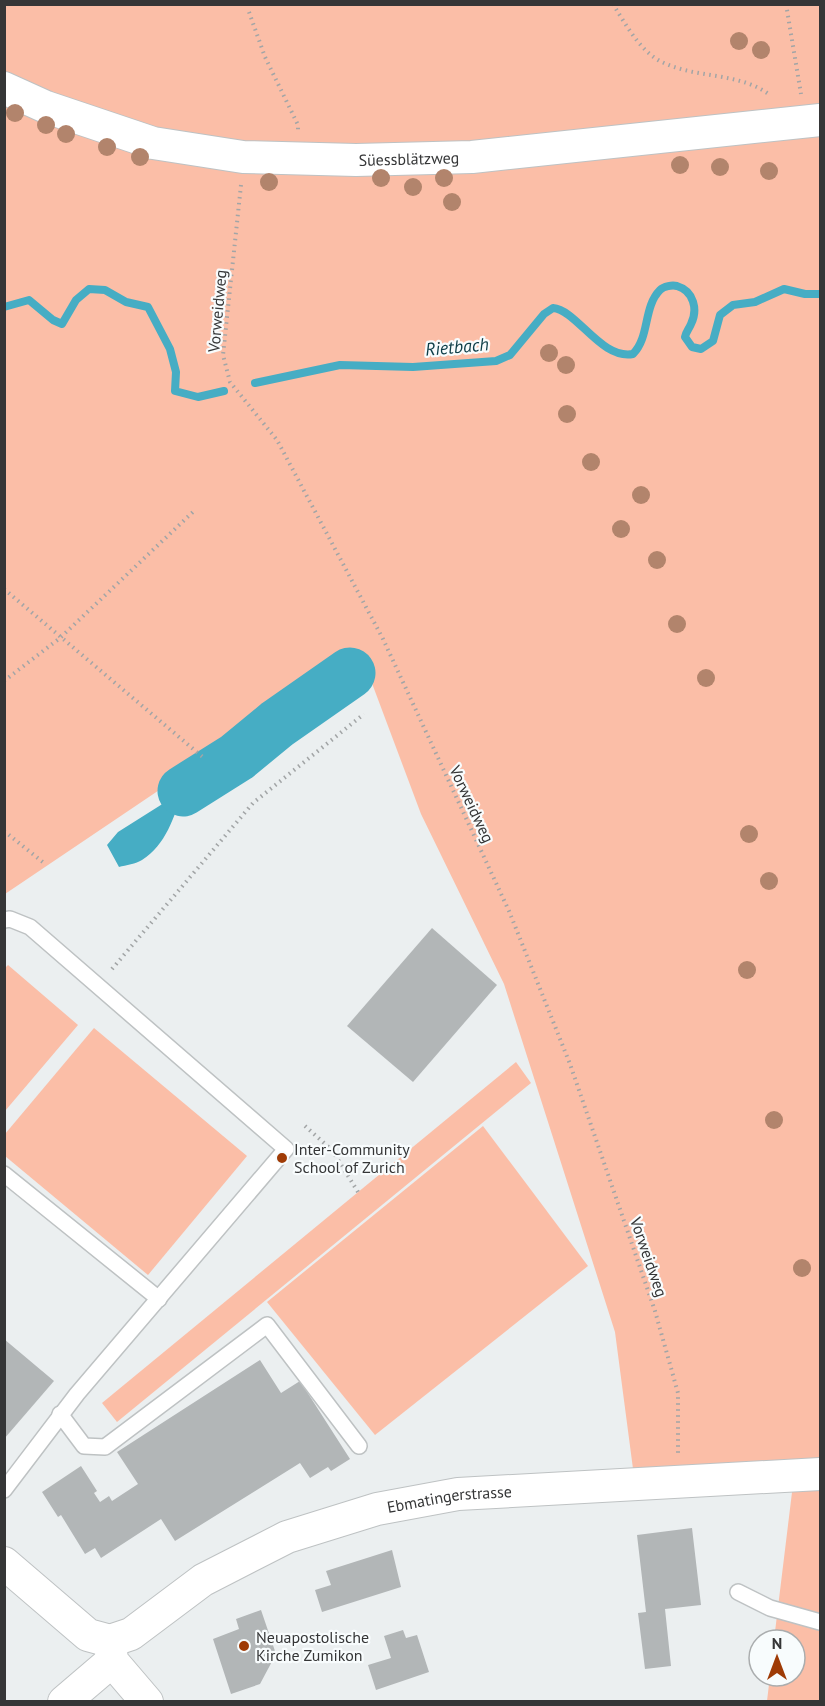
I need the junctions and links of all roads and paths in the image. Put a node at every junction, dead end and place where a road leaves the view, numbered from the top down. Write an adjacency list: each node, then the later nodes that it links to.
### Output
1 (613, 4): 5 (path)
2 (786, 4): 5 (path)
3 (249, 12): 7 (path)
4 (4, 88): 6 (street, Süessblätzweg)
5 (813, 121): 7 (street, Süessblätzweg)
6 (243, 158): 7 (street, Süessblätzweg); 25 (path, Vorweidweg)
7 (300, 158)
8 (195, 510): 10 (path)
9 (4, 589): 10 (path)
10 (60, 638): 11 (path); 13 (path)
11 (4, 681)
12 (364, 714): 17 (path)
13 (205, 759)
14 (4, 831): 15 (path)
15 (44, 863)
16 (4, 920): 17 (lane)
17 (98, 986): 21 (lane)
18 (306, 1126): 20 (path)
19 (4, 1174): 21 (lane)
20 (358, 1192)
21 (159, 1299): 22 (lane)
22 (60, 1414): 23 (lane); 26 (lane)
23 (359, 1446)
24 (820, 1474): 25 (street, Ebmatingerstrasse)
25 (677, 1483): 30 (street, Ebmatingerstrasse)
26 (4, 1490)
27 (6, 1568): 30 (street)
28 (738, 1592): 29 (lane)
29 (820, 1622)
30 (111, 1651): 31 (street, Ebmatingerstrasse); 32 (street)
31 (64, 1701)
32 (147, 1701)

